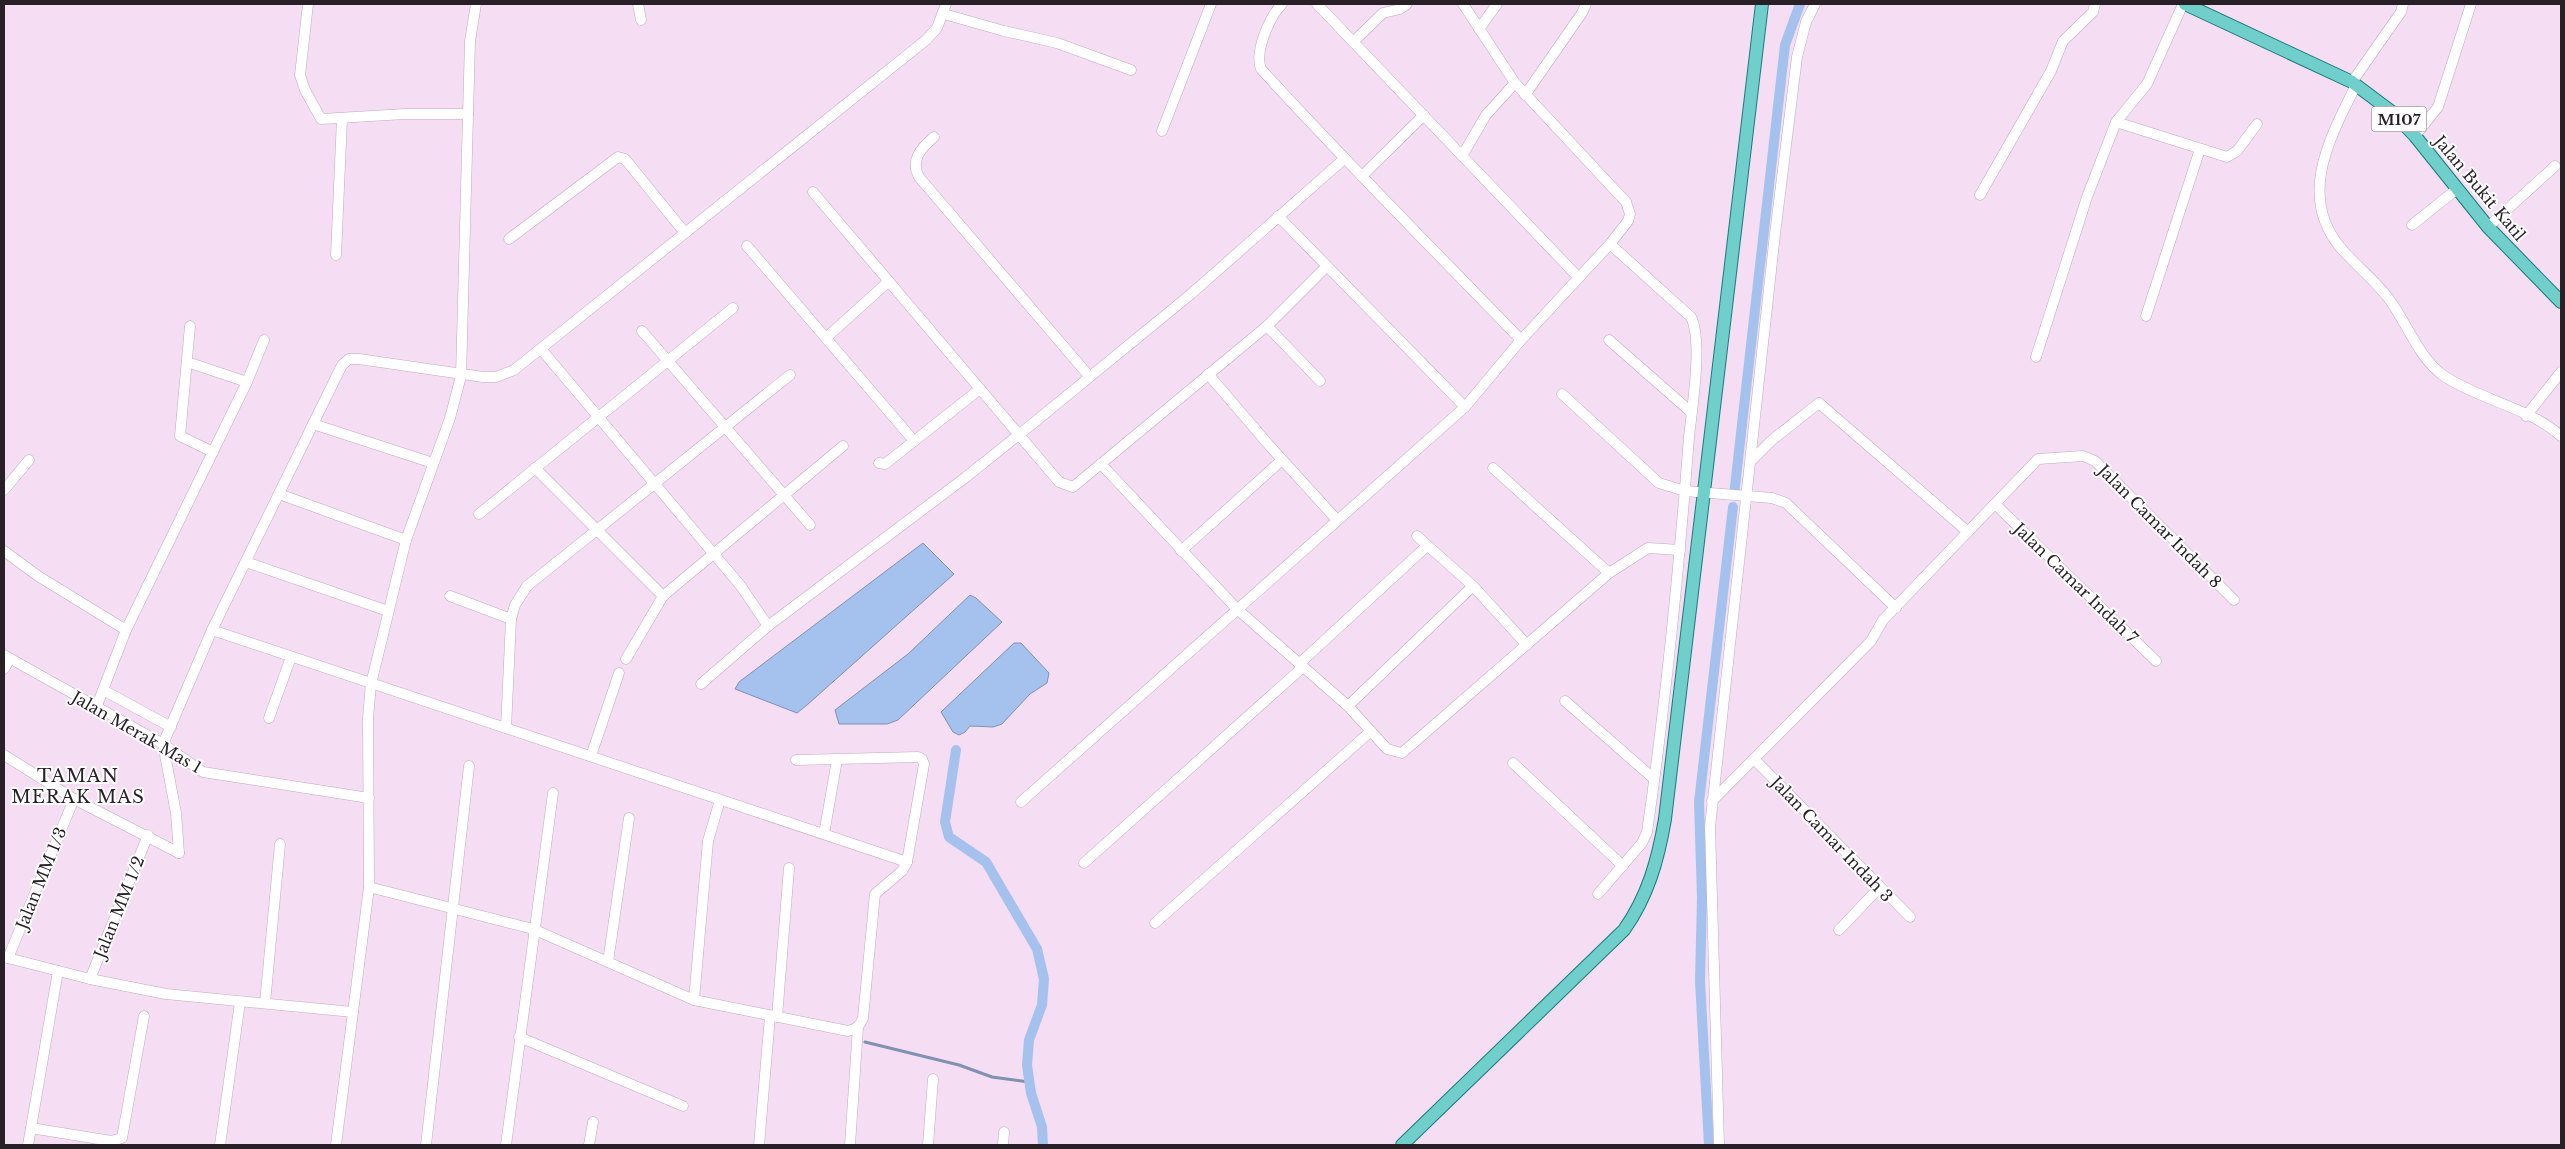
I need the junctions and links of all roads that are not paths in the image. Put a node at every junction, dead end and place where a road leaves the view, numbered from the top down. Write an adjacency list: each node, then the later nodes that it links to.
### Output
1 (308, 4): 27 (street)
2 (476, 4): 25 (street)
3 (638, 4): 18 (street)
4 (1211, 4): 30 (street)
5 (1282, 4): 35 (street)
6 (1317, 4): 20 (street)
7 (1407, 4): 20 (street)
8 (1463, 4): 19 (street)
9 (1497, 4): 19 (street)
10 (1586, 4): 24 (street)
11 (1762, 4): 97 (main road)
12 (1815, 4): 88 (street)
13 (2095, 4): 40 (street)
14 (2184, 4): 23 (main road, Jalan Bukit Katil / M107); 28 (street)
15 (2403, 4): 23 (street)
16 (2471, 4): 31 (street)
17 (945, 9): 21 (street); 44 (street)
18 (641, 20)
19 (1479, 29): 22 (street)
20 (1353, 42): 26 (street)
21 (1131, 70)
22 (1515, 83): 24 (street); 34 (street)
23 (2354, 84): 31 (main road, Jalan Bukit Katil / M107); 78 (street)
24 (1525, 95): 46 (street)
25 (468, 114): 27 (street); 69 (street)
26 (1424, 115): 34 (street); 37 (street)
27 (342, 119): 48 (street)
28 (2116, 122): 33 (street); 63 (street)
29 (2257, 124): 33 (street)
30 (1162, 132)
31 (2415, 136): 38 (main road, Jalan Bukit Katil / M107)
32 (934, 137): 70 (street)
33 (2200, 149): 54 (street)
34 (1462, 156): 50 (street)
35 (1344, 159): 37 (street); 41 (street)
36 (2555, 166): 43 (street)
37 (1362, 176): 60 (street)
38 (2457, 189): 42 (street); 43 (main road, Jalan Bukit Katil / M107)
39 (813, 192): 51 (street)
40 (1980, 195)
41 (1278, 216): 49 (street); 70 (street)
42 (2412, 225)
43 (2488, 227): 52 (main road, Jalan Bukit Katil / M107)
44 (685, 233): 45 (street); 62 (street)
45 (509, 239)
46 (1610, 244): 50 (street); 76 (street)
47 (747, 246): 58 (street)
48 (336, 255)
49 (1326, 267): 56 (street); 75 (street)
50 (1578, 277): 60 (street)
51 (889, 281): 58 (street); 73 (street)
52 (2561, 302)
53 (733, 308): 64 (street)
54 (2146, 316)
55 (190, 326): 65 (street)
56 (1267, 326): 67 (street); 71 (street)
57 (642, 331): 64 (street)
58 (827, 337): 83 (street)
59 (264, 340): 72 (street)
60 (1521, 340): 75 (street)
61 (1609, 340): 76 (street)
62 (541, 349): 69 (street); 77 (street)
63 (2036, 357)
64 (668, 361): 77 (street); 80 (street)
65 (187, 362): 72 (street); 85 (street)
66 (2561, 372): 78 (street)
67 (1208, 374): 87 (street); 91 (street)
68 (790, 375): 80 (street)
69 (461, 376): 79 (street); 89 (street)
70 (1089, 376): 81 (street)
71 (1320, 381)
72 (247, 382): 85 (street)
73 (980, 389): 81 (street); 83 (street)
74 (1562, 394): 96 (street)
75 (1465, 407): 103 (street)
76 (1691, 412): 96 (street)
77 (599, 415): 92 (street); 94 (street)
78 (2526, 416): 82 (street)
79 (313, 424): 89 (street); 98 (street)
80 (724, 426): 94 (street); 99 (street)
81 (1018, 435): 91 (street); 124 (street)
82 (2561, 436)
83 (914, 441): 90 (street)
84 (843, 446): 99 (street)
85 (213, 452): 125 (street)
86 (29, 460): 95 (street)
87 (1282, 460): 103 (street); 112 (street)
88 (1751, 461): 100 (street); 106 (street)
89 (433, 464): 108 (street)
90 (880, 464)
91 (1101, 464): 112 (street)
92 (535, 468): 102 (street); 105 (street)
93 (1493, 468): 115 (street)
94 (655, 482): 105 (street); 113 (street)
95 (4, 490)
96 (1685, 491): 97 (street); 110 (street)
97 (1704, 492): 100 (street); 203 (main road)
98 (279, 494): 108 (street); 114 (street)
99 (783, 495): 104 (street); 113 (street)
100 (1748, 496): 120 (street); 158 (street)
101 (1995, 504): 106 (street); 119 (street, Jalan Camar Indah 8); 131 (street, Jalan Camar Indah 7)
102 (479, 514)
103 (1337, 520): 121 (street)
104 (810, 524)
105 (598, 529): 118 (street); 123 (street)
106 (1968, 532): 120 (street)
107 (1417, 536): 109 (street)
108 (406, 540): 122 (street)
109 (1428, 546): 116 (street); 132 (street)
110 (1680, 550): 115 (street); 153 (street)
111 (4, 551): 125 (street)
112 (1181, 551): 121 (street)
113 (713, 553): 118 (street); 124 (street)
114 (246, 562): 122 (street); 126 (street)
115 (1609, 574): 127 (street)
116 (1473, 586): 127 (street); 139 (street)
117 (450, 596): 123 (street)
118 (663, 596): 130 (street)
119 (2234, 600)
120 (1896, 608): 150 (street)
121 (1237, 609): 132 (street); 159 (street)
122 (388, 611): 135 (street)
123 (511, 619): 143 (street)
124 (768, 626): 136 (street)
125 (126, 630): 137 (street)
126 (212, 630): 129 (street); 142 (street)
127 (1527, 645): 144 (street)
128 (7, 657): 133 (street); 140 (street, Jalan Merak Mas 1)
129 (291, 657): 135 (street); 141 (street)
130 (626, 659)
131 (2156, 661)
132 (1302, 665): 139 (street); 165 (street)
133 (4, 669)
134 (619, 673): 147 (street)
135 (371, 684): 143 (street); 155 (street)
136 (701, 684)
137 (103, 690): 140 (street); 142 (street)
138 (1565, 701): 153 (street)
139 (1348, 706): 144 (street)
140 (96, 708): 145 (street, Jalan Merak Mas 1)
141 (269, 718)
142 (171, 727): 145 (street)
143 (506, 728): 147 (street)
144 (1371, 731): 173 (street)
145 (162, 744): 155 (street, Jalan Merak Mas 1); 162 (street)
146 (4, 755): 156 (street)
147 (591, 756): 157 (street)
148 (796, 760): 149 (street)
149 (837, 760): 161 (street); 164 (street)
150 (1755, 760): 158 (street); 169 (street, Jalan Camar Indah 3)
151 (1513, 763): 166 (street)
152 (469, 766): 171 (street)
153 (1653, 778): 166 (street)
154 (552, 793): 174 (street)
155 (369, 798): 168 (street)
156 (74, 799): 162 (street); 176 (street, Jalan MM 1/3)
157 (720, 800): 161 (street); 180 (street)
158 (1712, 801): 204 (street)
159 (1021, 802)
160 (629, 818): 177 (street)
161 (824, 834): 164 (street)
162 (148, 835): 179 (street, Jalan MM 1/2)
163 (280, 844): 182 (street)
164 (907, 862): 186 (street)
165 (1084, 863)
166 (1623, 866): 170 (street)
167 (790, 868): 185 (street)
168 (369, 887): 171 (street); 183 (street)
169 (1879, 888): 172 (street, Jalan Camar Indah 3); 175 (street)
170 (1598, 894)
171 (453, 909): 174 (street); 196 (street)
172 (1910, 917)
173 (1155, 924)
174 (533, 929): 177 (street); 187 (street)
175 (1839, 930)
176 (6, 957): 178 (street)
177 (608, 962): 180 (street)
178 (58, 971): 179 (street); 191 (street)
179 (90, 979): 181 (street)
180 (694, 1000): 185 (street)
181 (240, 1002): 182 (street); 194 (street)
182 (265, 1003): 183 (street)
183 (354, 1012): 195 (street)
184 (144, 1016): 191 (street)
185 (774, 1016): 186 (street); 199 (street)
186 (858, 1027): 200 (street)
187 (519, 1037): 189 (street); 197 (street)
188 (933, 1079): 201 (street)
189 (683, 1106)
190 (593, 1122): 198 (street)
191 (30, 1128): 193 (street)
192 (1004, 1132): 202 (street)
193 (28, 1145)
194 (220, 1145)
195 (336, 1145)
196 (426, 1145)
197 (506, 1145)
198 (589, 1145)
199 (759, 1145)
200 (850, 1145)
201 (928, 1145)
202 (1003, 1145)
203 (1402, 1145)
204 (1720, 1145)

